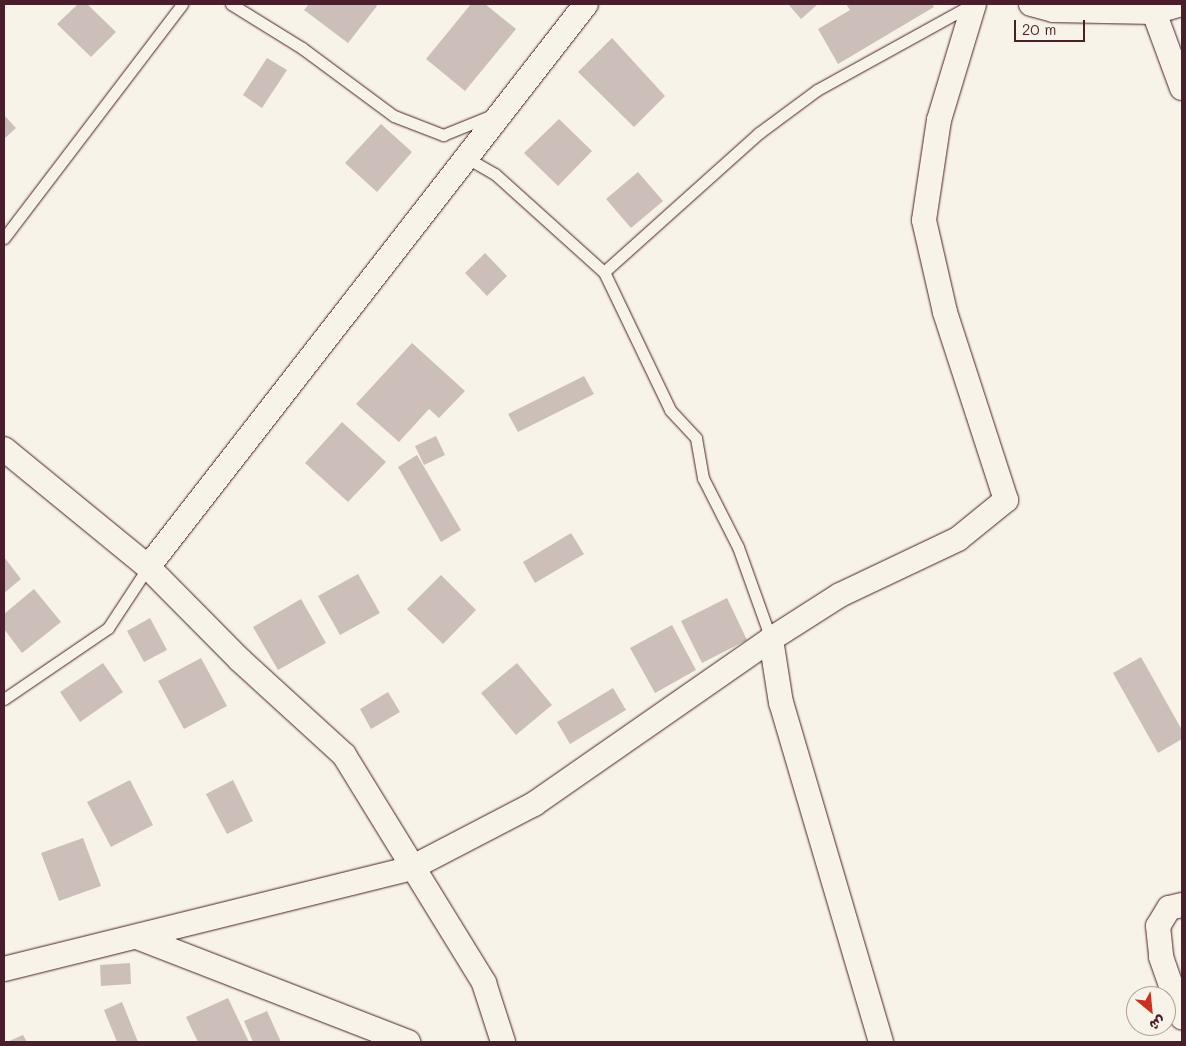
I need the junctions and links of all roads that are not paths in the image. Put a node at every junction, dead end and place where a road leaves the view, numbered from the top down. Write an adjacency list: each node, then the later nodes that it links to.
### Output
1 (182, 4): 11 (lane)
2 (231, 4): 9 (lane)
3 (586, 4): 9 (street)
4 (974, 4): 12 (lane); 15 (street)
5 (1031, 4): 7 (street)
6 (1182, 4): 7 (street)
7 (1154, 12): 8 (street)
8 (1182, 88)
9 (504, 110): 10 (street)
10 (467, 158): 12 (lane); 14 (street)
11 (4, 238)
12 (604, 272): 15 (lane)
13 (4, 449): 14 (street)
14 (148, 567): 16 (lane); 17 (street)
15 (771, 639): 17 (street); 24 (street)
16 (4, 698)
17 (411, 868): 19 (street); 23 (street)
18 (1182, 905): 21 (street)
19 (137, 937): 20 (street); 22 (street)
20 (4, 970)
21 (1182, 1017)
22 (408, 1042)
23 (503, 1042)
24 (881, 1042)

